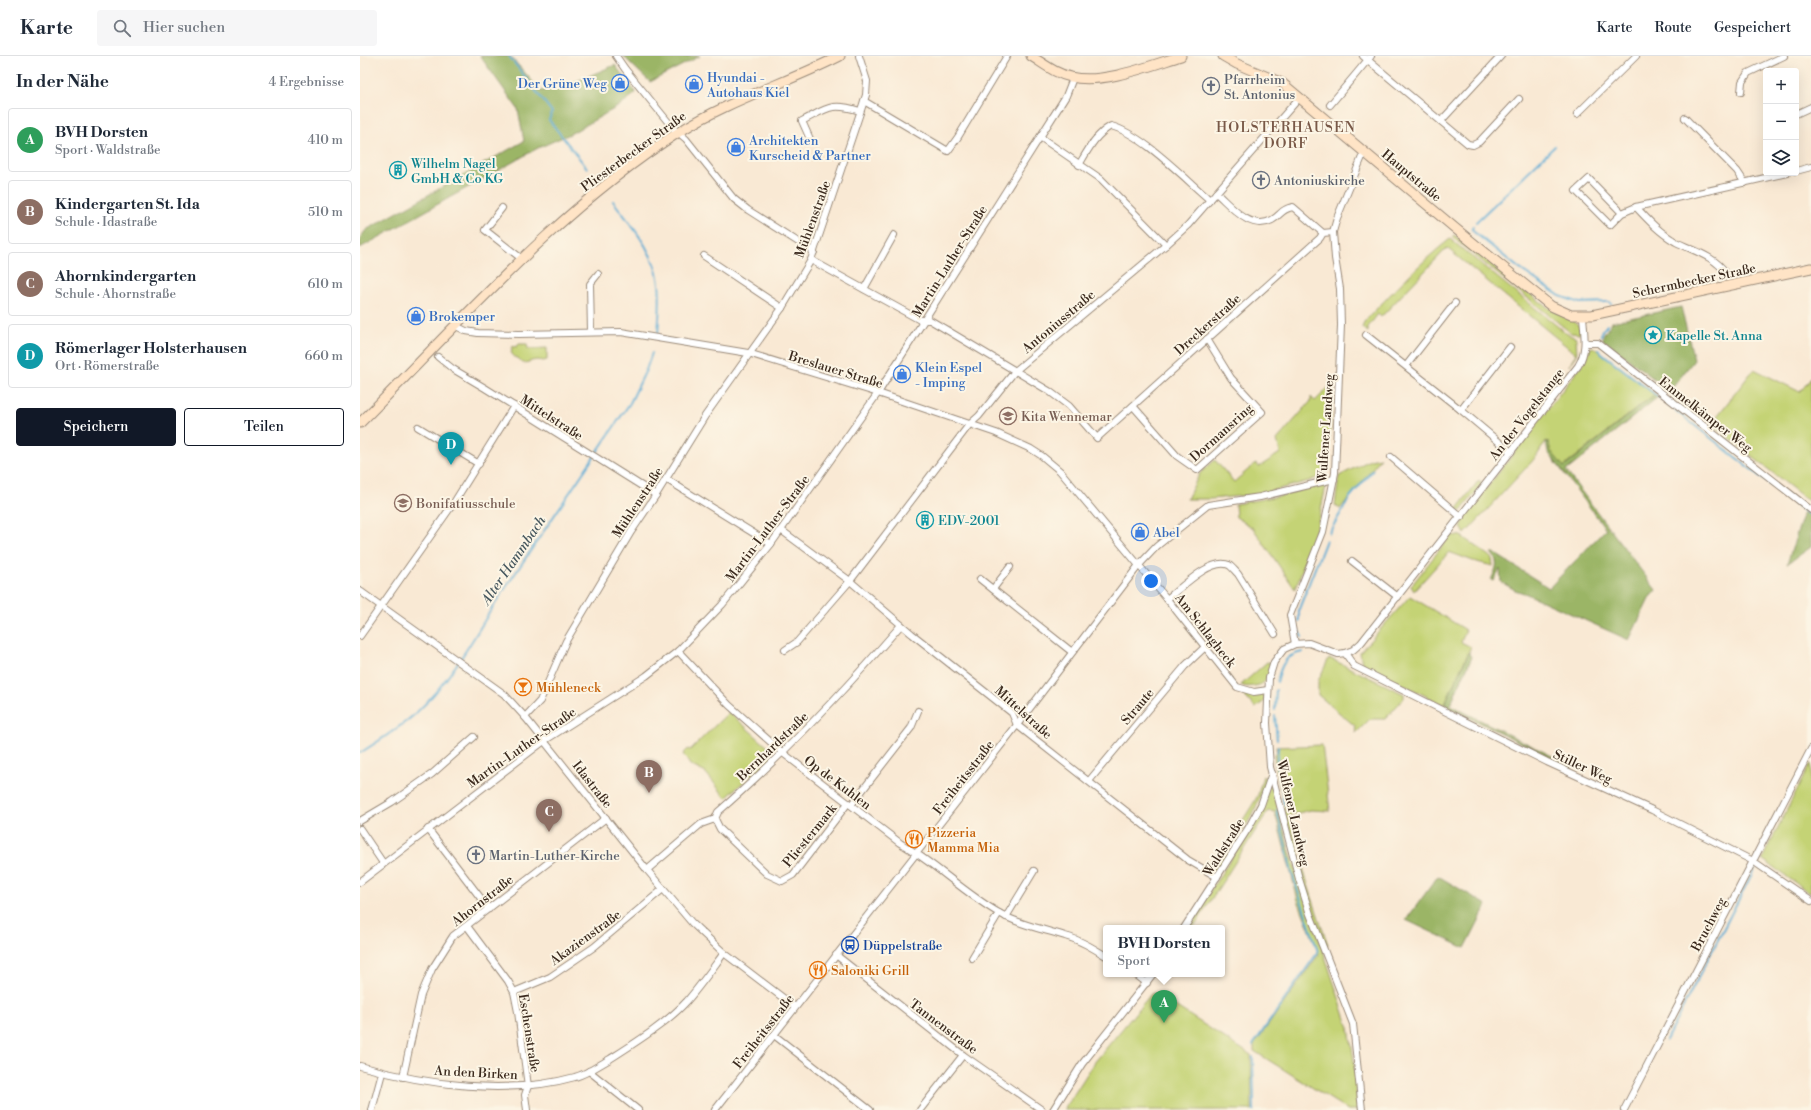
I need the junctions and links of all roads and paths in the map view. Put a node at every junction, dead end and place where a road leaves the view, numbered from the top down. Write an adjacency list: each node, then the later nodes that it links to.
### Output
1 (616, 56): 24 (street)
2 (840, 56): 24 (main road, Pliesterbecker Straße)
3 (859, 56): 16 (street, Mühlenstraße)
4 (1007, 56): 16 (street)
5 (1031, 56): 12 (main road)
6 (1181, 56): 12 (main road)
7 (1223, 56): 14 (main road, Hauptstraße)
8 (1501, 56): 23 (street)
9 (1636, 56): 21 (street)
10 (1784, 56): 13 (street)
11 (1367, 58): 17 (street); 23 (street)
12 (1073, 78): 25 (street, Martin-Luther-Straße)
13 (1741, 92)
14 (1300, 97): 27 (main road, Hauptstraße); 33 (street, Antoniusstraße)
15 (1518, 99): 23 (street)
16 (864, 101): 19 (street, Mühlenstraße)
17 (1330, 105)
18 (1811, 107): 20 (street)
19 (860, 111): 26 (street); 42 (street, Mühlenstraße)
20 (1799, 113)
21 (1577, 114)
22 (1685, 118): 32 (street)
23 (1441, 121)
24 (678, 132): 42 (street); 44 (main road, Pliesterbecker Straße)
25 (1040, 136): 28 (street); 53 (street, Martin-Luther-Straße)
26 (810, 139)
27 (1364, 152): 38 (street, Wulfener Landweg); 52 (main road, Hauptstraße)
28 (1079, 165): 34 (street); 41 (street)
29 (1811, 168): 30 (street)
30 (1799, 170)
31 (1774, 176): 32 (street)
32 (1745, 183): 35 (street)
33 (1216, 193): 34 (street, Antoniusstraße); 39 (street)
34 (1210, 200): 41 (street, Antoniusstraße)
35 (1636, 207): 37 (street); 47 (street)
36 (502, 208): 44 (street)
37 (1622, 213): 37 (street)
38 (1333, 232): 39 (street); 76 (street, Wulfener Landweg)
39 (1323, 233): 57 (street, Dreckerstraße)
40 (894, 235): 49 (street)
41 (1166, 245): 63 (street, Antoniusstraße)
42 (814, 252): 45 (street, Mühlenstraße)
43 (704, 256): 51 (street)
44 (522, 259): 54 (main road, Pliesterbecker Straße)
45 (811, 260): 49 (street); 51 (street, Mühlenstraße)
46 (1811, 268): 52 (main road, Schermbecker Straße)
47 (1726, 273)
48 (598, 274): 55 (street)
49 (864, 289): 53 (street)
50 (1456, 304): 62 (street)
51 (782, 308): 60 (street, Mühlenstraße)
52 (1583, 316): 58 (street, An der Vogelstange)
53 (925, 319): 63 (street); 64 (street, Martin-Luther-Straße)
54 (456, 326): 55 (street, Breslauer Straße); 68 (main road, Pliesterbecker Straße)
55 (591, 332): 60 (street, Breslauer Straße)
56 (1366, 335): 62 (street)
57 (1207, 339): 66 (street, Dreckerstraße); 66 (street, Dormansring)
58 (1585, 343): 71 (street, An der Vogelstange); 78 (street, Emmelkämper Weg)
59 (1510, 347): 67 (street)
60 (748, 353): 64 (street, Breslauer Straße); 75 (street, Mühlenstraße)
61 (438, 357): 65 (street, Mittelstraße)
62 (1406, 366): 67 (street)
63 (1015, 371): 66 (street, Dreckerstraße); 69 (street, Antoniusstraße)
64 (878, 393): 69 (street, Breslauer Straße); 80 (street, Martin-Luther-Straße)
65 (514, 406): 73 (street); 77 (street, Mittelstraße)
66 (1132, 406)
67 (1461, 410): 71 (street)
68 (360, 423)
69 (969, 425): 74 (street, Breslauer Straße); 86 (street, Antoniusstraße)
70 (418, 426): 73 (street)
71 (1511, 452): 79 (street, An der Vogelstange)
72 (1391, 457): 79 (street)
73 (479, 464): 91 (street)
74 (1060, 471): 83 (street, Am Schlagheck)
75 (666, 479): 77 (street, Mühlenstraße); 81 (street)
76 (1334, 479): 83 (street, Freiheitsstraße); 95 (street, Wulfener Landweg)
77 (656, 496): 103 (street, Mühlenstraße)
78 (1811, 510)
79 (1461, 517): 89 (street, An der Vogelstange)
80 (781, 530): 81 (street, Martin-Luther-Straße); 86 (street, Mittelstraße)
81 (771, 544): 98 (street, Martin-Luther-Straße)
82 (1352, 561): 89 (street)
83 (1139, 565): 90 (street, Am Schlagheck); 99 (street, Freiheitsstraße)
84 (1010, 568): 87 (street)
85 (980, 579): 87 (street)
86 (850, 580): 92 (street, Mittelstraße); 97 (street, Antoniusstraße)
87 (993, 589): 99 (street)
88 (360, 591): 91 (street, Idastraße)
89 (1398, 597): 100 (street, An der Vogelstange)
90 (1167, 599): 93 (street); 96 (street, Am Schlagheck)
91 (380, 605): 94 (street); 103 (street, Idastraße)
92 (901, 625): 104 (street, Mittelstraße); 108 (street, Bernhardstraße)
93 (1275, 634)
94 (360, 636)
95 (1295, 644): 100 (street); 101 (street, Wulfener Landweg)
96 (1205, 647): 101 (street, Am Schlagheck); 110 (street, Straute)
97 (785, 650)
98 (678, 651): 106 (street, Martin-Luther-Straße); 108 (street, Op de Kuhlen)
99 (1072, 652): 104 (street, Freiheitsstraße)
100 (1345, 653): 118 (street, Stiller Weg)
101 (1268, 690): 109 (street, Wulfener Landweg)
102 (918, 711): 111 (street, Pliestermark)
103 (525, 717): 106 (street, Idastraße)
104 (1017, 725): 110 (street, Mittelstraße); 117 (street, Freiheitsstraße)
105 (474, 737): 114 (street)
106 (544, 741): 112 (street, Idastraße); 116 (street, Martin-Luther-Straße)
107 (1811, 749): 118 (street, Bruchweg)
108 (783, 753): 111 (street, Op de Kuhlen); 113 (street, Bernhardstraße)
109 (1272, 773): 122 (street, Waldstraße); 155 (street, Wulfener Landweg)
110 (1089, 781): 122 (street, Mittelstraße)
111 (850, 804): 113 (street, Pliestermark); 117 (street, Op de Kuhlen)
112 (606, 818): 120 (street, Idastraße); 126 (street, Ahornstraße)
113 (715, 819): 120 (street, Bernhardstraße)
114 (360, 821)
115 (360, 829): 119 (street)
116 (428, 829): 119 (street, Martin-Luther-Straße); 126 (street)
117 (917, 853): 127 (street, Op de Kuhlen); 133 (street, Freiheitsstraße)
118 (1753, 861): 125 (street, Stiller Weg); 156 (street, Bruchweg)
119 (383, 863): 123 (street, Martin-Luther-Straße)
120 (647, 870): 124 (street, Idastraße)
121 (1034, 871): 128 (street)
122 (1217, 877): 129 (street, Waldstraße)
123 (360, 882)
124 (663, 889): 131 (street, Idastraße); 138 (street, Akazienstraße)
125 (1811, 900)
126 (489, 909): 130 (street, Ahornstraße)
127 (1000, 913): 128 (street, Op de Kuhlen); 134 (street)
128 (1006, 917): 132 (street, Op de Kuhlen)
129 (1186, 925)
130 (467, 926): 138 (street, Eschenstraße); 145 (street, Ahornstraße)
131 (724, 953): 139 (street, Idastraße); 143 (street, An den Birken)
132 (1103, 954)
133 (836, 955): 139 (street, Freiheitsstraße); 141 (street, Tannenstraße)
134 (972, 958)
135 (1140, 977): 137 (street)
136 (1151, 977): 137 (street)
137 (1147, 983): 154 (street)
138 (514, 992): 146 (street, Eschenstraße)
139 (795, 1007): 140 (street, Freiheitsstraße)
140 (774, 1035): 150 (street, Freiheitsstraße); 151 (street)
141 (963, 1055): 152 (street); 153 (street, Tannenstraße)
142 (360, 1066): 144 (street, An den Birken)
143 (589, 1071): 146 (street, An den Birken); 149 (street)
144 (382, 1073): 145 (street, An den Birken); 147 (street)
145 (403, 1077): 146 (street, An den Birken)
146 (528, 1086): 148 (street, Eschenstraße)
147 (372, 1110)
148 (527, 1110)
149 (638, 1110)
150 (716, 1110)
151 (870, 1110)
152 (920, 1110)
153 (1042, 1110)
154 (1053, 1110)
155 (1362, 1110)
156 (1624, 1110)

